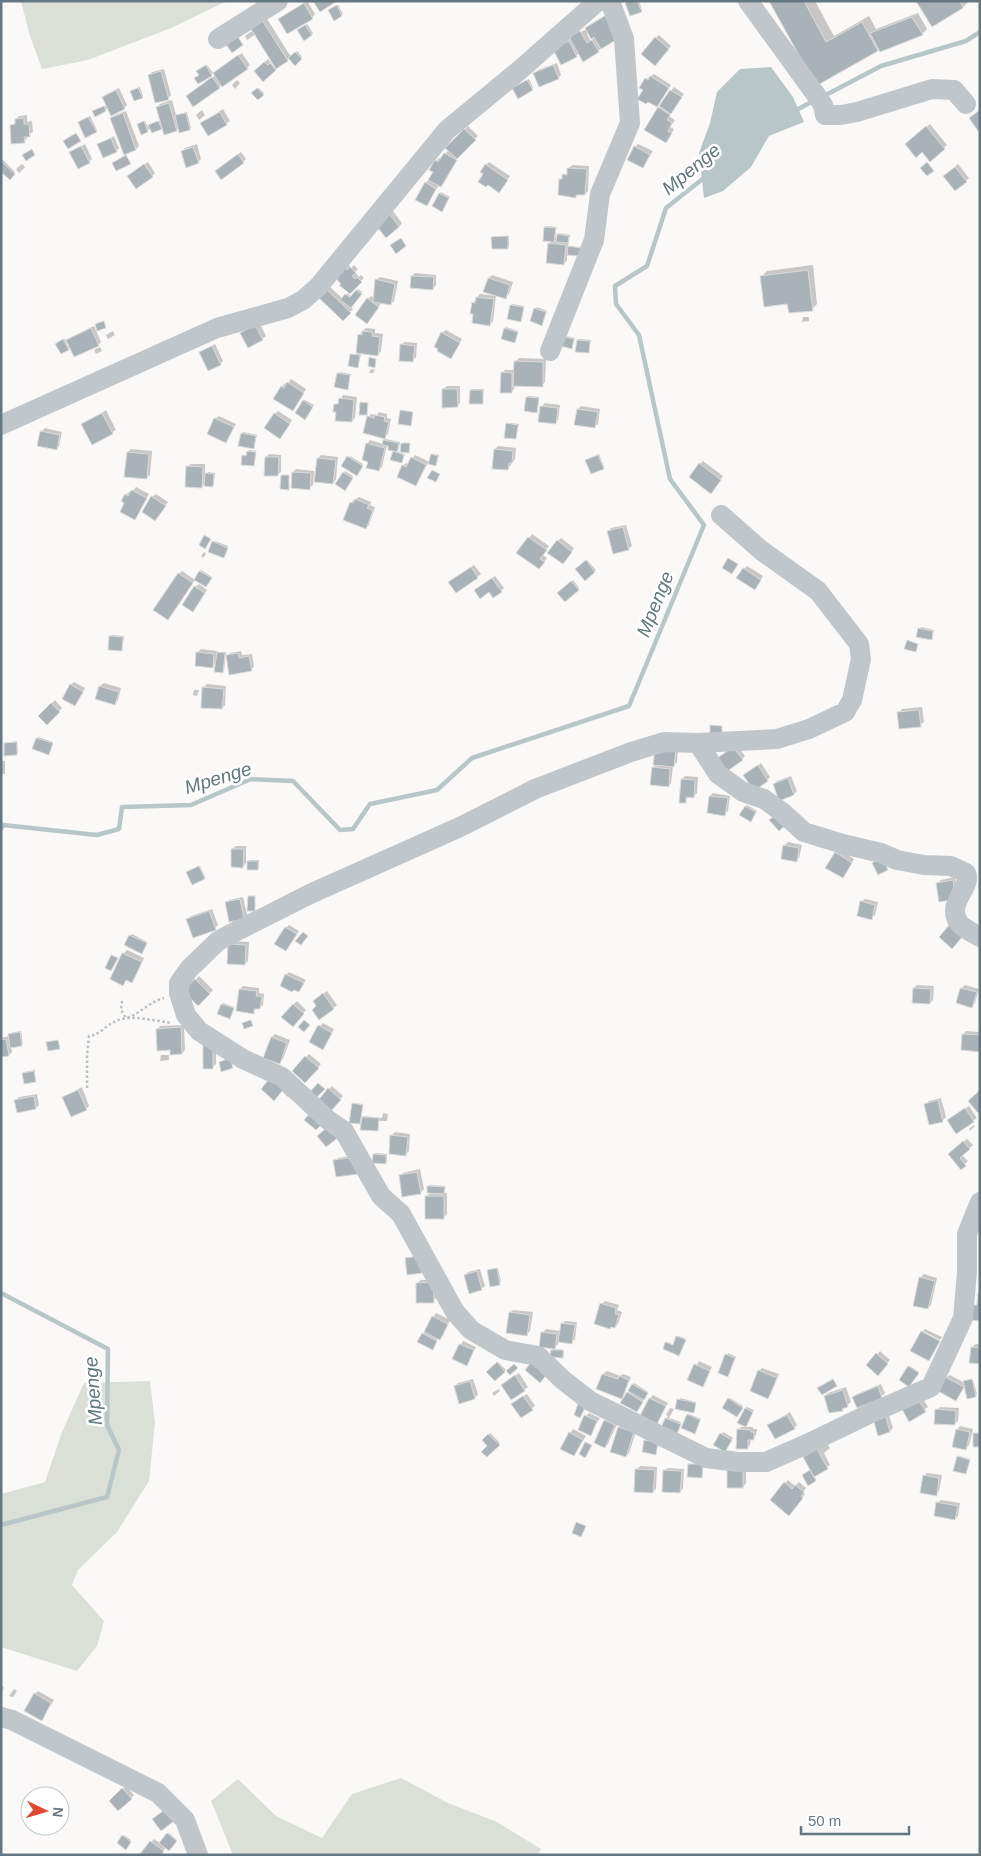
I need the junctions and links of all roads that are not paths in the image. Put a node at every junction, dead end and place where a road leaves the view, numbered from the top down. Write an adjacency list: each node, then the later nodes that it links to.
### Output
1 (278, 1): 5 (street)
2 (598, 1): 8 (street)
3 (610, 1): 7 (street)
4 (748, 1): 6 (street)
5 (218, 39)
6 (966, 104)
7 (550, 350)
8 (1, 425)
9 (721, 516): 10 (street)
10 (698, 743): 11 (street); 12 (street)
11 (980, 937)
12 (980, 1202)
13 (1, 1718): 14 (street)
14 (198, 1855)

